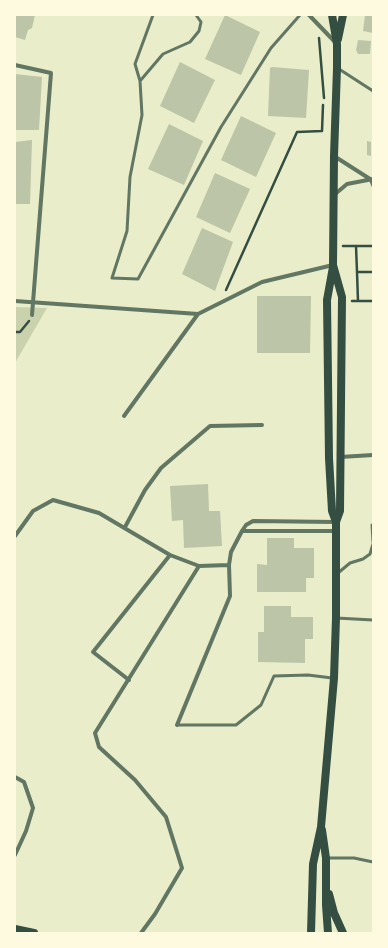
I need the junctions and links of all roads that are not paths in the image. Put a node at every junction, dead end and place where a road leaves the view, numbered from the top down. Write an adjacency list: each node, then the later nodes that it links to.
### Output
1 (153, 15): 10 (lane)
2 (196, 15): 10 (lane)
3 (300, 15): 10 (lane)
4 (309, 15): 7 (street)
5 (332, 15): 7 (main road)
6 (343, 15): 7 (main road)
7 (337, 44): 9 (main road)
8 (15, 65): 18 (street)
9 (337, 68): 11 (lane); 12 (main road)
10 (140, 81)
11 (373, 91)
12 (334, 156): 13 (street); 15 (main road)
13 (372, 179): 14 (lane); 15 (street)
14 (373, 186)
15 (333, 196): 16 (main road)
16 (333, 265): 19 (street); 24 (main road); 25 (main road)
17 (15, 301): 18 (street)
18 (34, 302): 19 (street); 20 (street)
19 (198, 314): 21 (street)
20 (32, 315)
21 (124, 416)
22 (262, 425): 28 (street)
23 (373, 455): 25 (street)
24 (329, 458): 25 (lane); 27 (main road)
25 (340, 458): 27 (main road)
26 (372, 525): 31 (lane)
27 (336, 526): 29 (street); 29 (street); 35 (main road)
28 (125, 527): 30 (street); 32 (street)
29 (242, 531): 33 (street)
30 (15, 536)
31 (373, 543): 35 (lane)
32 (170, 555): 34 (street); 39 (street)
33 (229, 564): 34 (street); 40 (street)
34 (199, 566): 39 (street)
35 (336, 574): 36 (main road)
36 (336, 618): 37 (lane); 38 (main road)
37 (373, 620)
38 (334, 678): 40 (lane); 42 (main road)
39 (129, 680): 49 (street)
40 (177, 725)
41 (15, 777): 43 (street)
42 (321, 827): 44 (main road); 50 (main road)
43 (15, 855)
44 (326, 858): 45 (lane); 46 (main road)
45 (373, 862)
46 (326, 886): 51 (main road); 52 (main road)
47 (15, 930): 48 (main road)
48 (34, 933)
49 (141, 933)
50 (311, 933)
51 (328, 933)
52 (343, 933)

